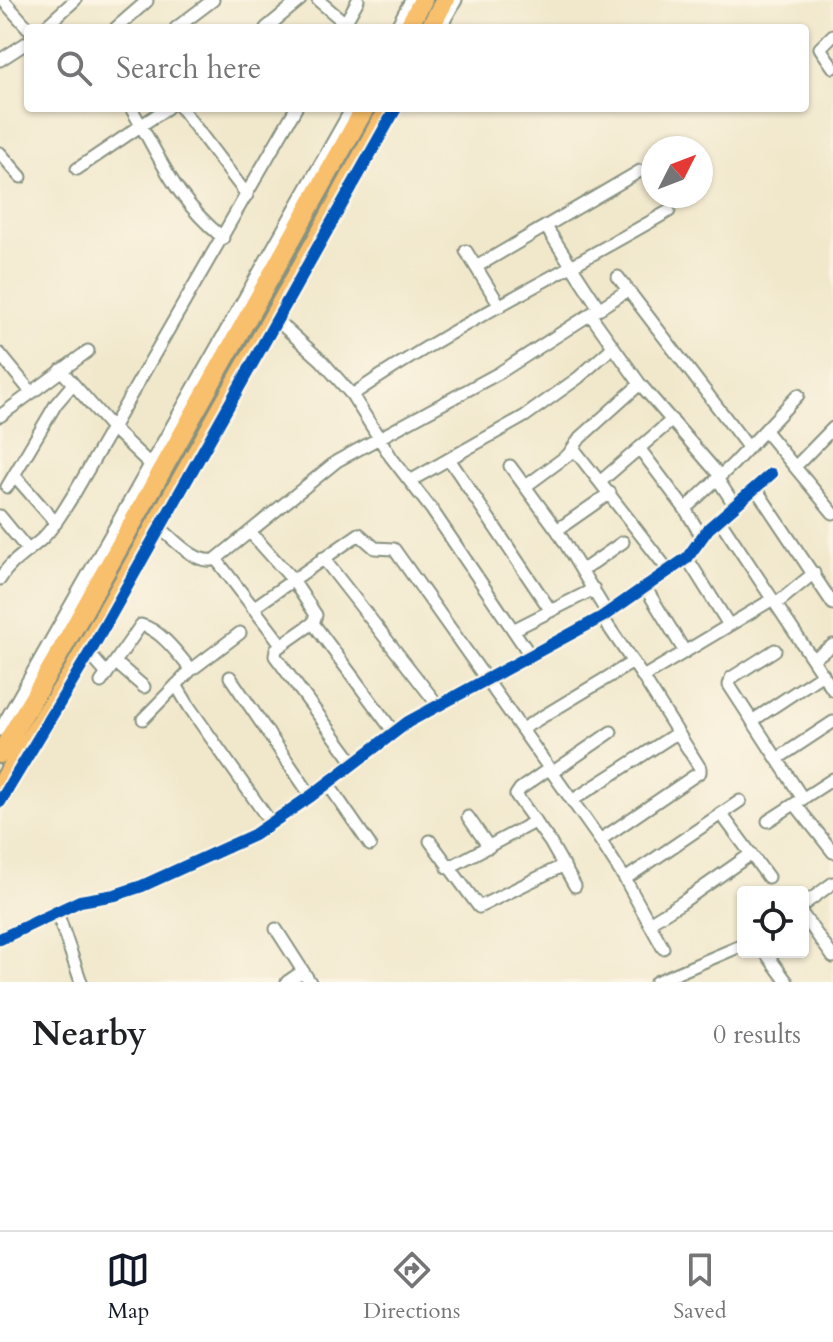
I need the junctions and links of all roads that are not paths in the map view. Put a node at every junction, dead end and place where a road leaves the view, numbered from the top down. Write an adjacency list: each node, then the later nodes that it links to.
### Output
1 (3, 0): 12 (street)
2 (75, 0): 13 (street)
3 (213, 0): 15 (street)
4 (300, 0): 16 (street)
5 (318, 0): 17 (street)
6 (358, 0): 18 (street)
7 (411, 0): 19 (street)
8 (423, 0): 20 (highway)
9 (445, 0): 21 (highway)
10 (456, 0): 22 (street)
11 (147, 1): 14 (street)
12 (24, 24)
13 (48, 24)
14 (121, 24)
15 (181, 24)
16 (271, 24)
17 (343, 24)
18 (345, 24)
19 (398, 24)
20 (410, 24)
21 (432, 24)
22 (442, 24)
23 (833, 35): 26 (street)
24 (24, 45): 25 (street)
25 (0, 60)
26 (833, 67)
27 (133, 112): 35 (street)
28 (161, 112): 35 (street)
29 (184, 112): 40 (street)
30 (294, 112): 40 (street)
31 (350, 112): 73 (street)
32 (363, 112): 73 (highway)
33 (386, 112): 51 (highway)
34 (394, 112): 51 (street)
35 (140, 126): 37 (street); 43 (street)
36 (0, 153): 39 (street)
37 (77, 169)
38 (640, 171): 42 (street)
39 (21, 177)
40 (247, 195): 43 (street)
41 (669, 211): 46 (street)
42 (546, 227): 45 (street); 46 (street)
43 (223, 238): 63 (street)
44 (466, 251): 45 (street)
45 (476, 267): 49 (street)
46 (571, 268): 49 (street); 50 (street)
47 (618, 277): 48 (street)
48 (628, 290): 50 (street); 67 (street)
49 (500, 306): 59 (street)
50 (594, 311): 52 (street); 66 (street)
51 (276, 319): 59 (street); 89 (highway)
52 (613, 347): 57 (street); 70 (street)
53 (88, 351): 55 (street)
54 (0, 354): 58 (street)
55 (61, 370): 56 (street); 58 (street)
56 (73, 384): 63 (street); 75 (street)
57 (640, 384): 62 (street); 69 (street)
58 (31, 392): 61 (street)
59 (352, 395): 66 (street)
60 (798, 395): 65 (street)
61 (0, 416)
62 (672, 420): 68 (street); 76 (street)
63 (112, 428): 73 (street); 88 (street)
64 (833, 428): 72 (street)
65 (765, 431): 67 (street); 72 (street)
66 (378, 437): 77 (street); 91 (street)
67 (748, 447): 76 (street)
68 (639, 448): 78 (street); 85 (street)
69 (574, 449): 78 (street); 79 (street)
70 (449, 459): 77 (street); 108 (street)
71 (510, 466): 79 (street)
72 (795, 467): 83 (street)
73 (155, 470): 136 (street); 140 (highway)
74 (771, 474): 81 (street)
75 (14, 475): 80 (street); 88 (street)
76 (719, 477): 84 (street); 85 (street)
77 (410, 481): 112 (street)
78 (601, 481): 82 (street)
79 (526, 486): 90 (street)
80 (7, 487)
81 (756, 489): 84 (street); 100 (street)
82 (610, 493): 90 (street); 99 (street)
83 (830, 504)
84 (735, 506): 87 (street)
85 (685, 509): 92 (street)
86 (0, 516): 94 (street)
87 (719, 519): 92 (street); 105 (street)
88 (56, 523): 94 (street)
89 (157, 525): 97 (street); 117 (highway)
90 (557, 530): 98 (street)
91 (251, 533): 97 (street); 102 (street)
92 (702, 537): 96 (street)
93 (623, 542): 98 (street)
94 (28, 550): 101 (street)
95 (323, 558): 102 (street); 127 (street); 131 (street)
96 (687, 558): 99 (street); 111 (street)
97 (216, 559): 107 (street)
98 (583, 570): 104 (street)
99 (668, 570): 103 (street)
100 (814, 573): 105 (street); 106 (street)
101 (1, 575)
102 (292, 579): 107 (street); 110 (street)
103 (645, 587): 109 (street); 118 (street)
104 (594, 589): 108 (street); 109 (street)
105 (774, 601): 111 (street); 120 (street)
106 (833, 604)
107 (253, 608): 114 (street)
108 (551, 611): 112 (street)
109 (605, 615): 119 (street); 122 (street)
110 (313, 623): 114 (street); 137 (street)
111 (729, 625): 118 (street)
112 (513, 630): 119 (street)
113 (240, 633): 123 (street)
114 (281, 644): 142 (street)
115 (833, 645): 120 (street)
116 (775, 650): 133 (street)
117 (87, 652): 121 (street); 146 (highway); 151 (street)
118 (685, 652): 126 (street)
119 (530, 655): 127 (street)
120 (813, 659): 124 (street)
121 (115, 662): 123 (street); 129 (street)
122 (633, 662): 126 (street); 135 (street)
123 (191, 670): 128 (street)
124 (823, 674): 130 (street); 133 (street)
125 (230, 677): 147 (street)
126 (643, 677): 139 (street)
127 (487, 678): 131 (street); 135 (street)
128 (176, 685): 132 (street); 156 (street)
129 (144, 687)
130 (833, 690)
131 (437, 704): 137 (street)
132 (143, 719)
133 (752, 721): 141 (street)
134 (833, 722): 141 (street)
135 (522, 729): 143 (street)
136 (0, 730)
137 (393, 731): 142 (street)
138 (611, 732): 143 (street)
139 (677, 733): 148 (street); 157 (street)
140 (0, 754)
141 (777, 759): 150 (street)
142 (354, 763): 145 (street)
143 (552, 770): 148 (street); 154 (street)
144 (833, 780): 150 (street)
145 (328, 784): 147 (street); 159 (street)
146 (0, 786)
147 (311, 796): 156 (street)
148 (573, 800): 157 (street)
149 (740, 801): 152 (street)
150 (799, 801): 155 (street); 161 (street)
151 (0, 802)
152 (722, 815): 162 (street); 166 (street)
153 (468, 817): 160 (street)
154 (536, 821): 160 (street); 163 (street)
155 (768, 821)
156 (271, 823): 170 (street)
157 (600, 840): 166 (street)
158 (430, 841): 164 (street)
159 (370, 845)
160 (489, 847): 164 (street)
161 (833, 852)
162 (751, 854): 165 (street); 171 (street)
163 (564, 865): 164 (street); 168 (street)
164 (448, 868)
165 (768, 877)
166 (625, 879): 171 (street)
167 (833, 883): 169 (street)
168 (575, 886)
169 (809, 901)
170 (57, 912): 174 (street); 181 (street)
171 (649, 923): 175 (street)
172 (809, 923): 177 (street)
173 (276, 929): 179 (street)
174 (0, 939)
175 (663, 948)
176 (737, 948): 180 (street)
177 (833, 957)
178 (769, 958): 185 (street)
179 (303, 971): 182 (street); 183 (street)
180 (678, 978): 184 (street)
181 (81, 982)
182 (287, 982)
183 (310, 982)
184 (656, 982)
185 (786, 982)

